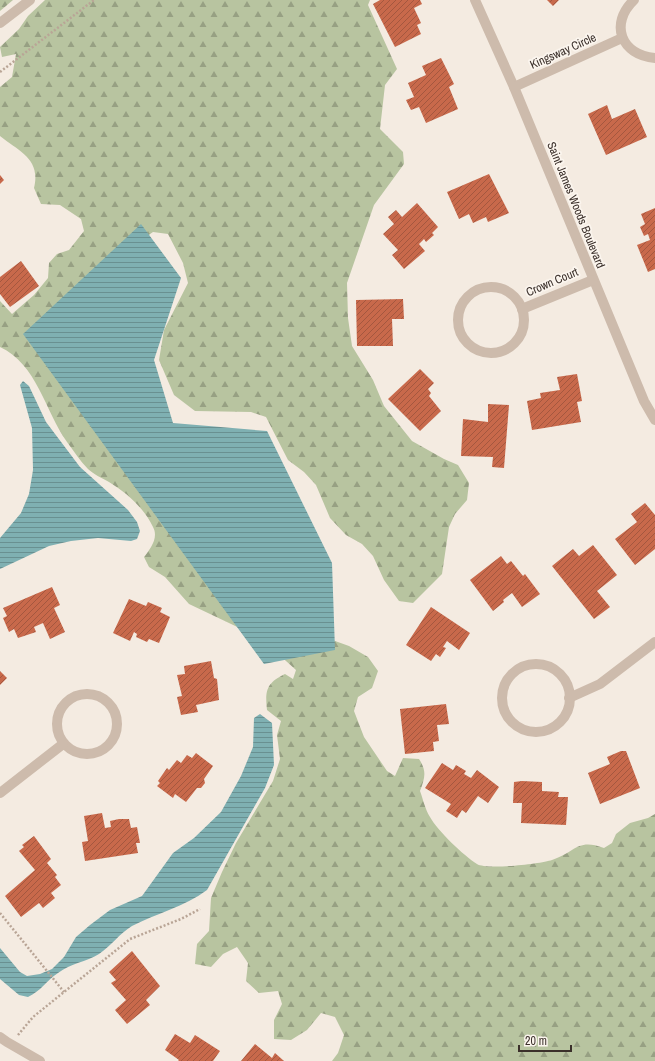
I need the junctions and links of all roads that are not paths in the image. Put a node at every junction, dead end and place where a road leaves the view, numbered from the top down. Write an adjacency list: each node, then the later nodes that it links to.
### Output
1 (30, 0): 4 (street)
2 (475, 0): 7 (street, Saint James Woods Boulevard)
3 (634, 0): 5 (street)
4 (0, 23)
5 (622, 38): 6 (street); 7 (street, Kingsway Circle)
6 (655, 58)
7 (514, 87): 8 (street, Saint James Woods Boulevard)
8 (593, 280): 9 (street, Crown Court); 10 (street, Saint James Woods Boulevard)
9 (522, 309): 9 (street, Crown Court)
10 (655, 420)
11 (655, 642): 12 (street)
12 (570, 698): 12 (street)
13 (64, 744): 13 (street); 14 (street)
14 (0, 793)
15 (0, 1037): 16 (street)
16 (40, 1061)

